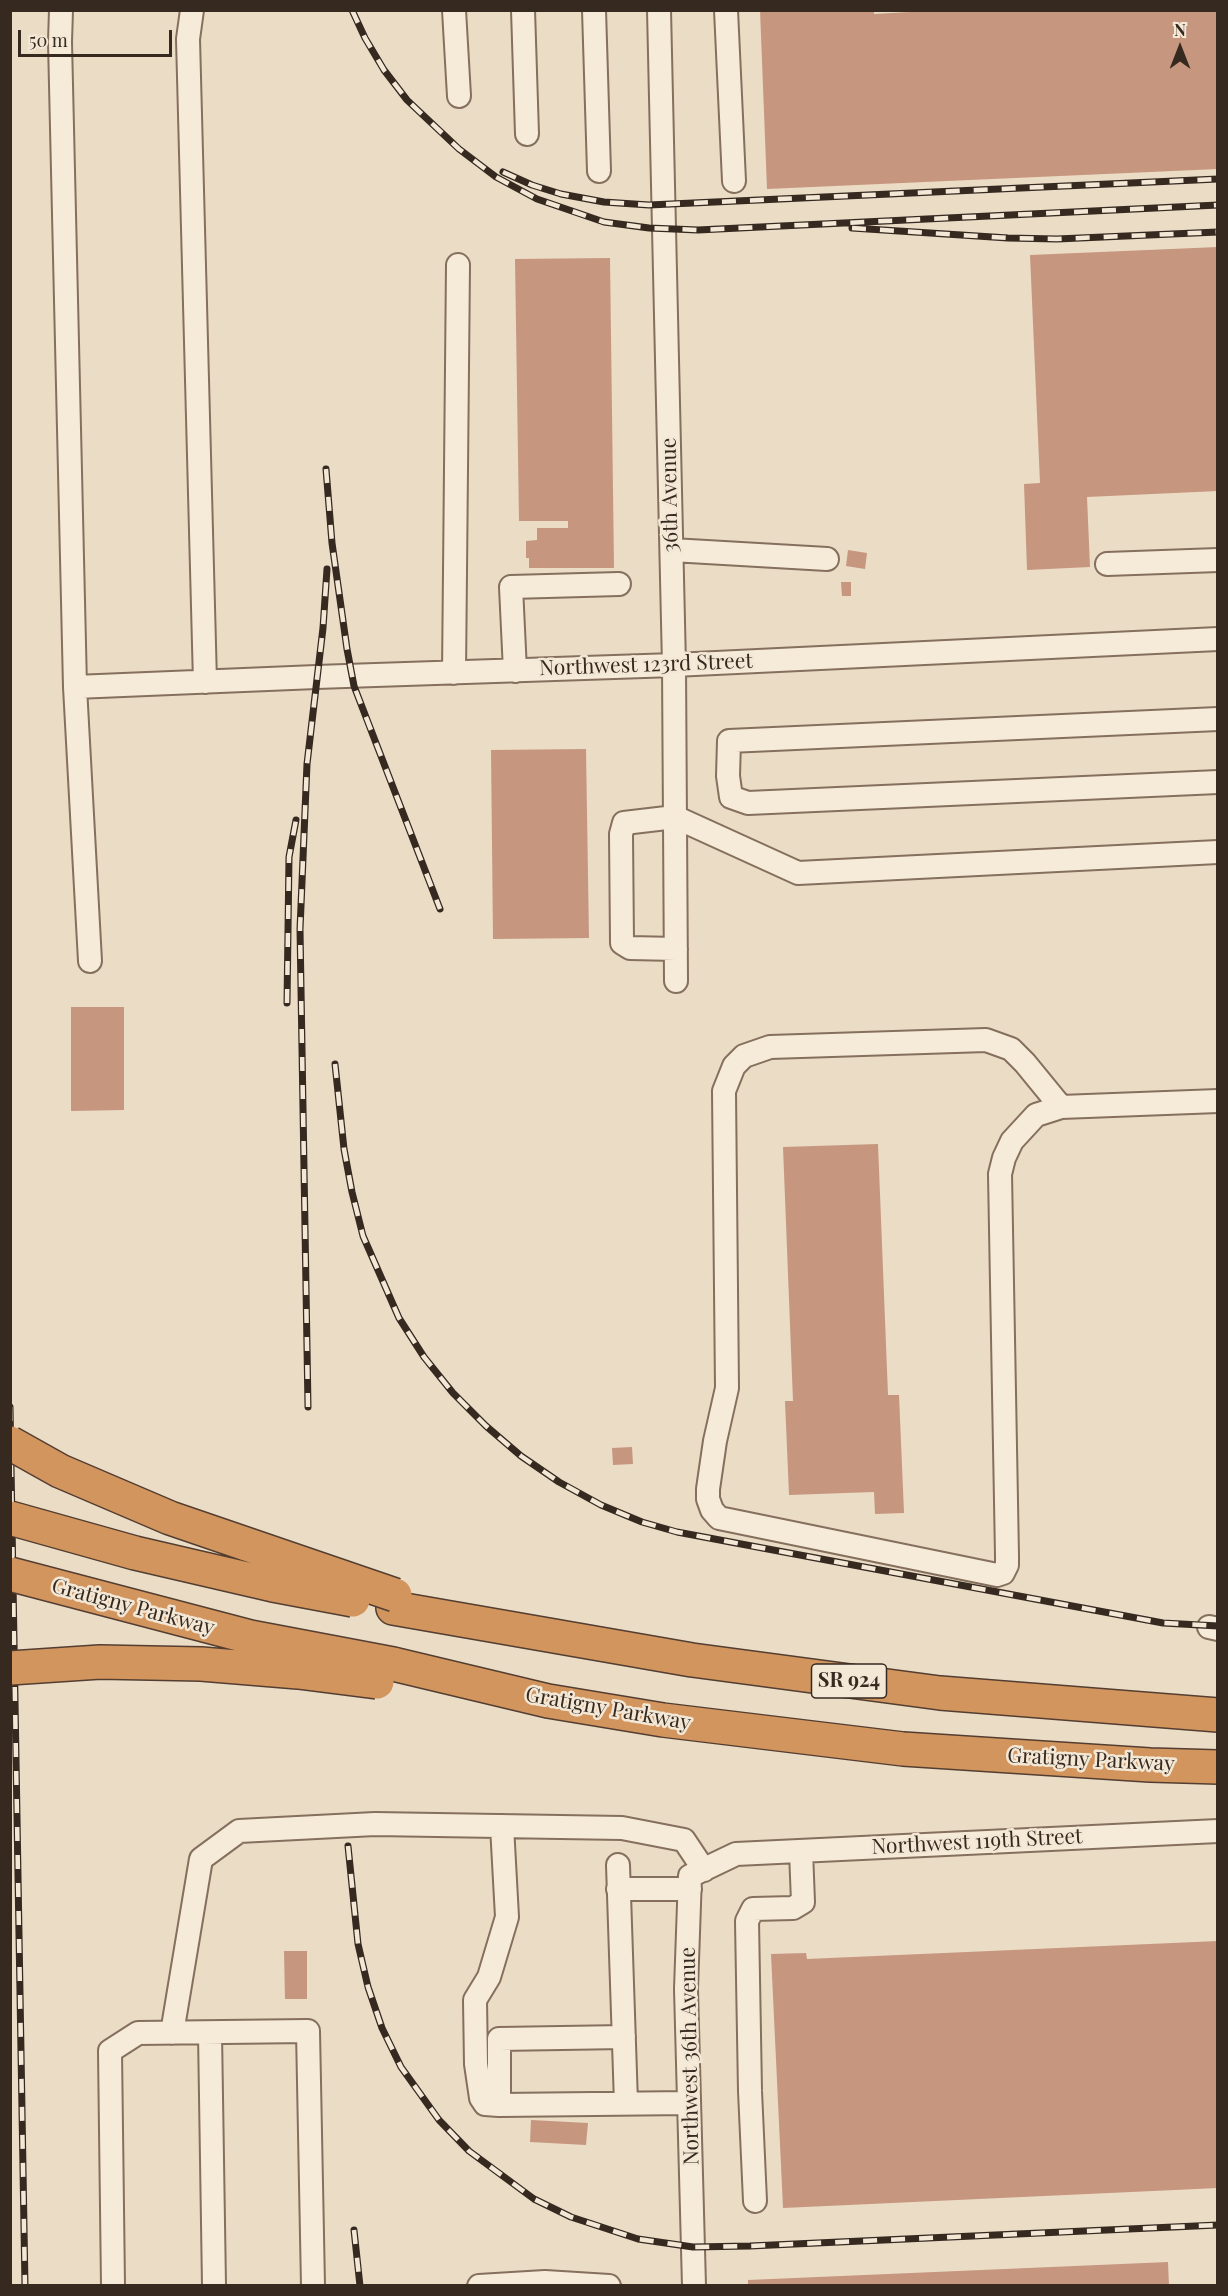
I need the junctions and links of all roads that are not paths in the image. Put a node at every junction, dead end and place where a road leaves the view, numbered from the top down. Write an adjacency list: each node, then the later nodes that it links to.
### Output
1 (61, 10): 23 (street)
2 (192, 10): 22 (street)
3 (454, 10): 8 (street)
4 (523, 10): 9 (street)
5 (594, 10): 10 (street)
6 (659, 10): 13 (street, 36th Avenue)
7 (726, 10): 11 (street)
8 (459, 96)
9 (527, 134)
10 (599, 171)
11 (734, 181)
12 (458, 265): 21 (street)
13 (672, 550): 14 (street); 19 (street, 36th Avenue)
14 (827, 559)
15 (1218, 560): 16 (street)
16 (1107, 564)
17 (619, 584): 20 (street)
18 (1218, 639): 19 (street, Northwest 123rd Street)
19 (674, 665): 20 (street, Northwest 123rd Street); 26 (street, 36th Avenue)
20 (515, 670): 21 (street, Northwest 123rd Street)
21 (454, 673): 22 (street, Northwest 123rd Street)
22 (205, 682): 23 (street, Northwest 123rd Street)
23 (75, 687): 29 (street)
24 (1218, 719): 25 (street)
25 (1218, 782)
26 (675, 817): 27 (street); 28 (street, 36th Avenue); 28 (street)
27 (1218, 852)
28 (676, 949): 30 (street, 36th Avenue)
29 (90, 961)
30 (676, 981)
31 (1218, 1101): 32 (street)
32 (1061, 1107): 32 (street)
33 (10, 1443): 36 (highway, bridge)
34 (10, 1518): 36 (highway, bridge)
35 (10, 1574): 38 (highway, Gratigny Parkway, bridge)
36 (394, 1602): 39 (highway, SR 924)
37 (10, 1668): 38 (highway, bridge)
38 (393, 1674): 40 (highway, Gratigny Parkway)
39 (1218, 1715)
40 (1218, 1767)
41 (502, 1826): 45 (street); 49 (street); 53 (street)
42 (1218, 1831): 43 (street, Northwest 119th Street)
43 (801, 1851): 45 (street, Northwest 119th Street); 54 (street)
44 (618, 1865): 46 (street)
45 (704, 1870): 47 (street)
46 (618, 1889): 47 (street); 50 (street)
47 (690, 1889): 52 (street, Northwest 36th Avenue)
48 (210, 2032): 49 (street); 56 (street); 57 (street)
49 (172, 2033): 55 (street)
50 (624, 2037): 51 (street); 53 (street)
51 (626, 2103): 52 (street); 53 (street)
52 (689, 2103): 60 (street, Northwest 36th Avenue)
53 (499, 2105)
54 (755, 2201)
55 (113, 2286)
56 (214, 2286)
57 (313, 2286)
58 (479, 2286): 59 (street)
59 (609, 2286)
60 (694, 2286)

